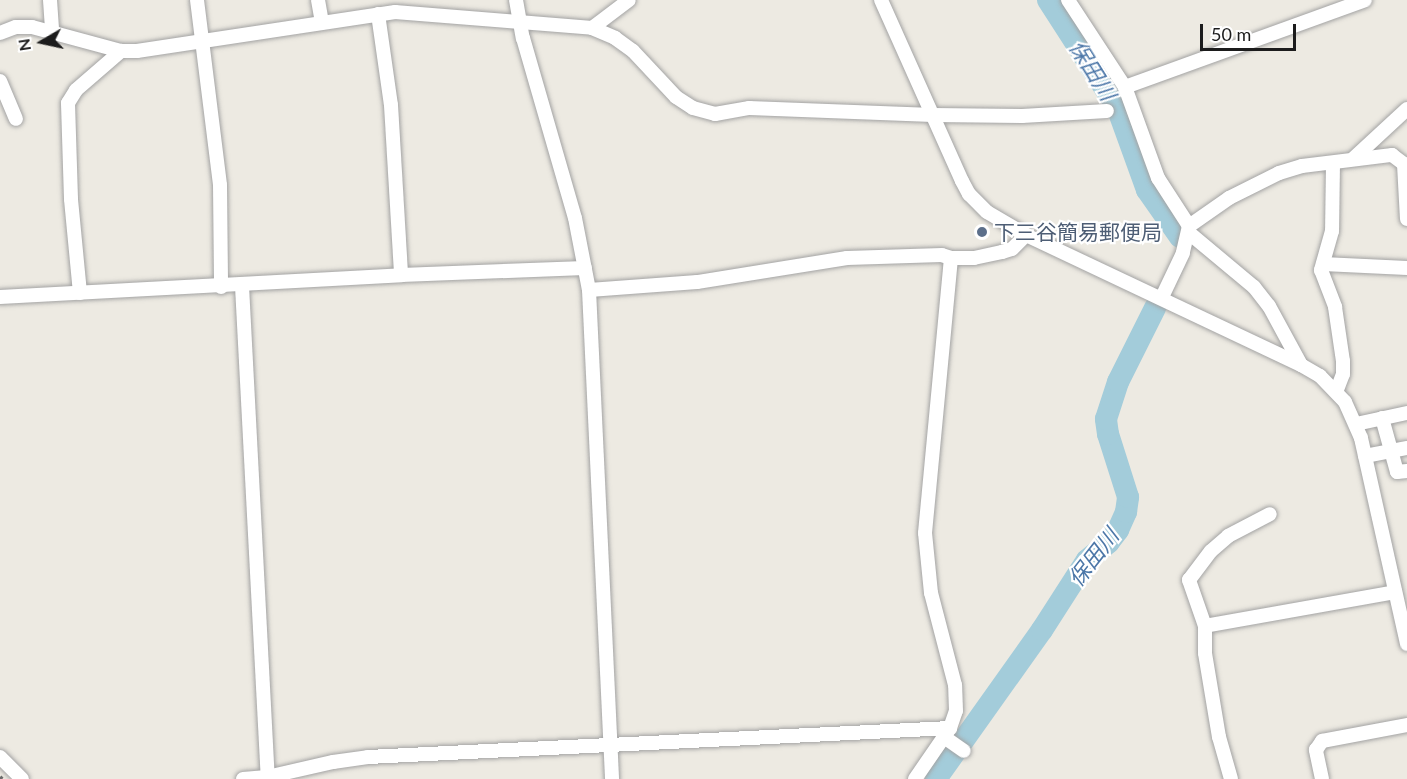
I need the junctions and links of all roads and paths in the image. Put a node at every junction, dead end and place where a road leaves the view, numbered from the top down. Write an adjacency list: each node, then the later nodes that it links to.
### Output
1 (50, 0): 14 (street)
2 (197, 0): 16 (street)
3 (318, 0): 11 (street)
4 (516, 0): 12 (street)
5 (629, 0): 13 (street)
6 (881, 0): 22 (street)
7 (1068, 0): 19 (street)
8 (1365, 0): 19 (street)
9 (395, 6): 10 (street); 12 (street)
10 (378, 14): 11 (street); 33 (street)
11 (322, 23): 16 (street)
12 (520, 24): 13 (street); 31 (street)
13 (592, 28): 22 (street)
14 (52, 31): 15 (street); 17 (street)
15 (0, 33)
16 (202, 42): 17 (street); 34 (street)
17 (121, 51): 37 (street)
18 (0, 81): 23 (street)
19 (1125, 87): 27 (street)
20 (1407, 109): 24 (street)
21 (1107, 111): 22 (street)
22 (933, 115): 28 (street)
23 (16, 119)
24 (1354, 158): 25 (street); 26 (street)
25 (1333, 163): 27 (street); 30 (street)
26 (1407, 219)
27 (1189, 229): 39 (street); 40 (street)
28 (1026, 235): 29 (street); 39 (street)
29 (951, 258): 36 (street); 54 (street)
30 (1323, 264): 32 (street); 41 (street)
31 (585, 268): 33 (street); 36 (street)
32 (1407, 268)
33 (401, 275): 35 (street)
34 (221, 286): 35 (street); 37 (street)
35 (242, 286): 57 (street)
36 (589, 290): 55 (street)
37 (80, 293): 38 (street)
38 (0, 297)
39 (1162, 297): 40 (street)
40 (1301, 365): 41 (street)
41 (1336, 392): 44 (street)
42 (1407, 413): 43 (street)
43 (1382, 418): 44 (street); 46 (street)
44 (1356, 424): 47 (street)
45 (1407, 448): 46 (street)
46 (1389, 452): 47 (street); 48 (street)
47 (1365, 456): 50 (street)
48 (1407, 471)
49 (1270, 514): 51 (street)
50 (1399, 587): 51 (street); 52 (street)
51 (1205, 626): 62 (street)
52 (1407, 644)
53 (1407, 725): 63 (street)
54 (955, 742): 55 (street); 61 (street)
55 (611, 746): 57 (street); 60 (street)
56 (0, 757): 58 (street)
57 (267, 778): 59 (street)
58 (22, 779)
59 (243, 779)
60 (612, 779)
61 (915, 779)
62 (1231, 779)
63 (1322, 779)

